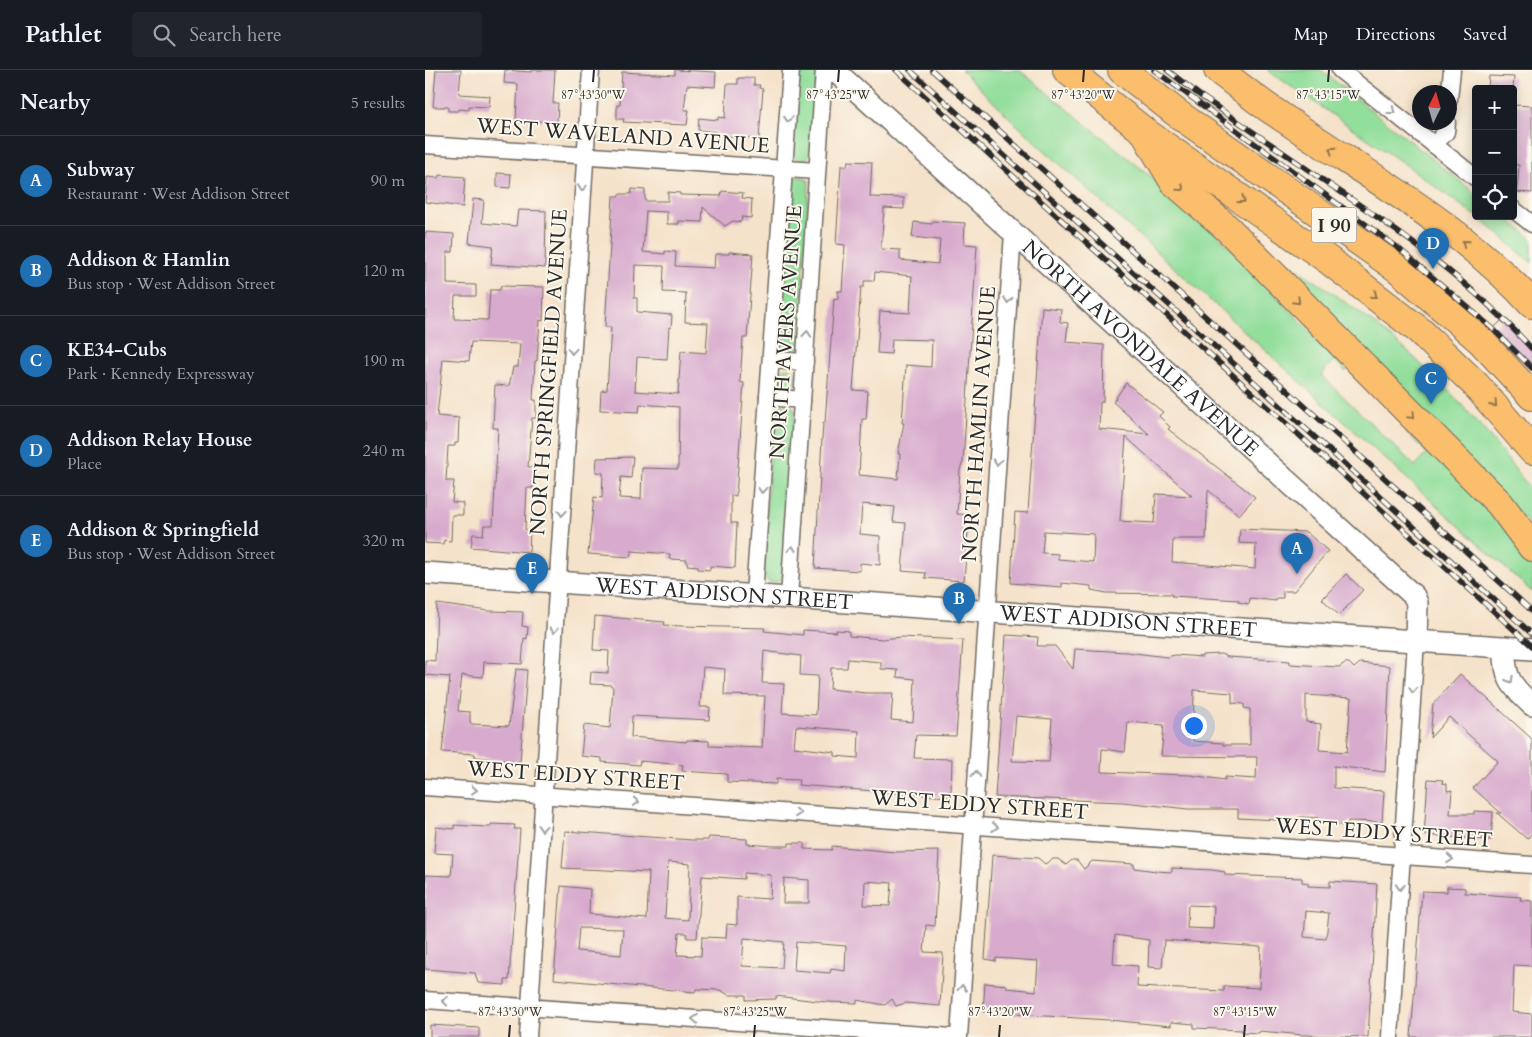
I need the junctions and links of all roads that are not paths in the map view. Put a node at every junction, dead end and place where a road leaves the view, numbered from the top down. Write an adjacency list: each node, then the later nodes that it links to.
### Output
1 (591, 70): 15 (street, NORTH SPRINGFIELD AVENUE)
2 (791, 70): 16 (street, NORTH AVERS AVENUE, one-way to 16)
3 (824, 70): 17 (street, NORTH AVERS AVENUE)
4 (834, 70): 21 (street, NORTH AVONDALE AVENUE)
5 (1067, 70): 12 (highway, I 90)
6 (1122, 70): 27 (highway, I 90)
7 (1217, 70): 22 (highway, one-way to 7)
8 (1339, 70): 14 (street, one-way to 14)
9 (1452, 70): 10 (street)
10 (1450, 85)
11 (1446, 130): 14 (street)
12 (1145, 132): 30 (highway, I 90, one-way to 30); 31 (highway, one-way to 31)
13 (425, 145): 15 (street, WEST WAVELAND AVENUE)
14 (1435, 145): 18 (street)
15 (584, 155): 16 (street, WEST WAVELAND AVENUE); 33 (street, NORTH SPRINGFIELD AVENUE, one-way to 33)
16 (784, 168): 17 (street, WEST WAVELAND AVENUE); 25 (street, NORTH AVERS AVENUE)
17 (817, 171): 26 (street, NORTH AVERS AVENUE, one-way to 17)
18 (1472, 175)
19 (1517, 212): 20 (street)
20 (1532, 224)
21 (1013, 233): 36 (street, NORTH HAMLIN AVENUE, one-way to 36); 37 (street, NORTH AVONDALE AVENUE)
22 (1502, 274): 23 (highway); 24 (highway)
23 (1532, 286)
24 (1532, 304)
25 (771, 360): 26 (street); 28 (street, NORTH AVERS AVENUE)
26 (805, 362): 29 (street, NORTH AVERS AVENUE)
27 (1532, 396)
28 (768, 397): 29 (street); 34 (street, NORTH AVERS AVENUE, one-way to 34)
29 (803, 400): 35 (street, NORTH AVERS AVENUE, one-way to 29)
30 (1532, 450)
31 (1532, 547)
32 (425, 573): 33 (street, WEST ADDISON STREET)
33 (558, 582): 34 (street, WEST ADDISON STREET); 42 (street, NORTH SPRINGFIELD AVENUE, one-way to 42)
34 (754, 595): 35 (street, WEST ADDISON STREET)
35 (789, 598): 36 (street, WEST ADDISON STREET)
36 (987, 611): 37 (street, WEST ADDISON STREET); 43 (street, NORTH HAMLIN AVENUE, one-way to 36)
37 (1416, 641): 38 (street, WEST ADDISON STREET); 44 (street, one-way to 44)
38 (1505, 647): 39 (street, WEST ADDISON STREET); 40 (street, one-way to 40)
39 (1532, 649)
40 (1532, 705)
41 (425, 787): 42 (street, WEST EDDY STREET, one-way to 42)
42 (544, 795): 43 (street, WEST EDDY STREET, one-way to 43); 47 (street, NORTH SPRINGFIELD AVENUE, one-way to 47)
43 (973, 826): 44 (street, WEST EDDY STREET, one-way to 44); 51 (street, NORTH HAMLIN AVENUE, one-way to 43)
44 (1402, 856): 45 (street, WEST EDDY STREET, one-way to 45); 52 (street, one-way to 52)
45 (1532, 865)
46 (425, 1000): 47 (street, one-way to 46)
47 (530, 1007): 48 (street, one-way to 47); 49 (street, NORTH SPRINGFIELD AVENUE)
48 (745, 1030): 50 (street)
49 (528, 1037)
50 (953, 1037)
51 (959, 1037)
52 (1390, 1037)

